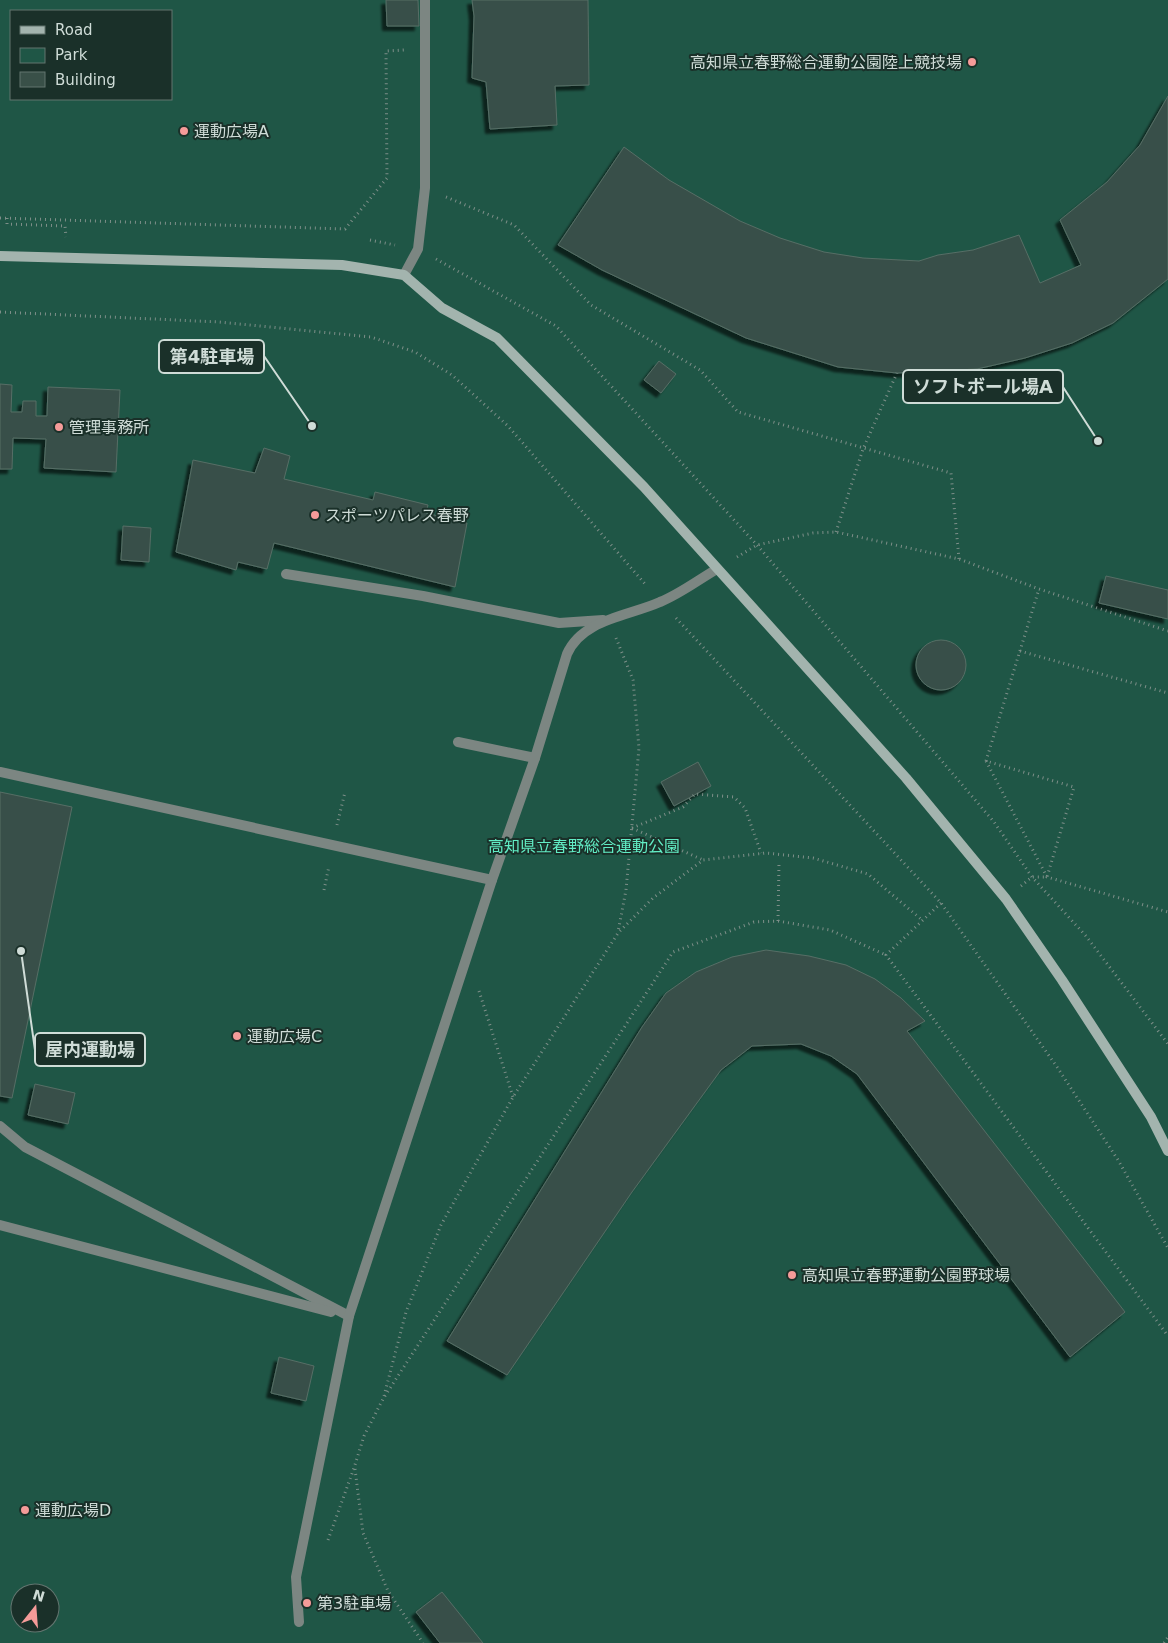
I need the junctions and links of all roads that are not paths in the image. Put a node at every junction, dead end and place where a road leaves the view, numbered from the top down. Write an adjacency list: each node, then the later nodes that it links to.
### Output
1 (425, 0): 3 (lane)
2 (0, 256): 3 (street)
3 (404, 275): 4 (street)
4 (717, 569): 6 (lane); 12 (street)
5 (286, 574): 6 (lane)
6 (608, 619): 8 (lane)
7 (458, 742): 8 (lane)
8 (535, 758): 10 (lane)
9 (0, 772): 10 (lane)
10 (492, 880): 14 (lane)
11 (0, 1126): 14 (lane)
12 (1168, 1151)
13 (0, 1225): 14 (lane)
14 (349, 1316): 15 (lane)
15 (299, 1622)

